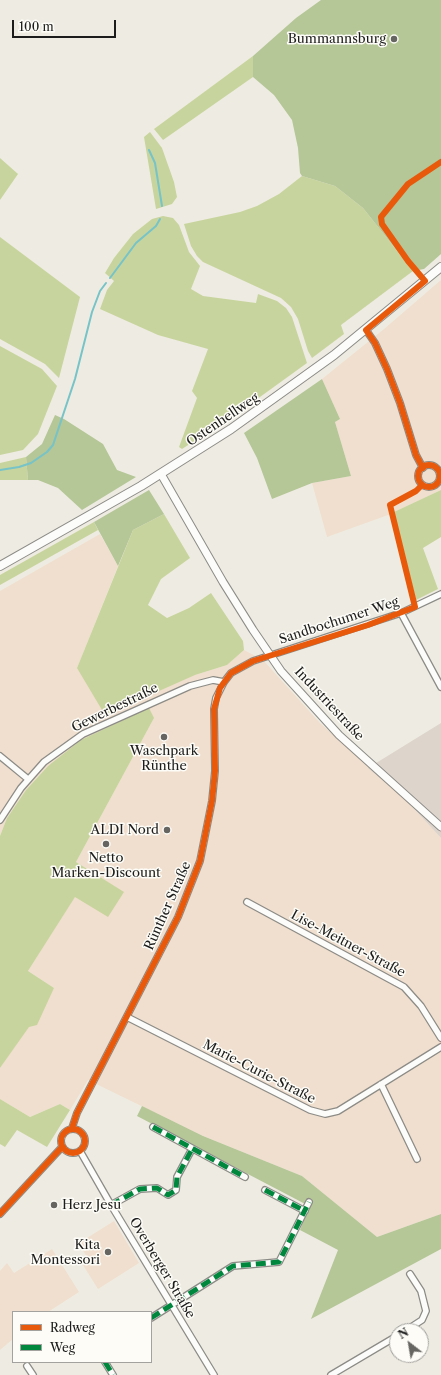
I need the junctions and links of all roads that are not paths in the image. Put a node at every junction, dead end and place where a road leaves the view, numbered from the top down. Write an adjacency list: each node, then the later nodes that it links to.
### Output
1 (441, 267): 2 (main road, Ostenhellweg)
2 (366, 330): 3 (street); 4 (main road, Ostenhellweg)
3 (423, 468): 5 (street); 5 (street)
4 (161, 474): 6 (main road, Ostenhellweg); 9 (street, Industriestraße)
5 (440, 475)
6 (0, 566)
7 (441, 594): 8 (street, Sandbochumer Weg)
8 (401, 613): 9 (street, Sandbochumer Weg); 11 (street, Sandbochumer Weg)
9 (269, 655): 10 (street, Rünther Straße); 15 (street, Industriestraße)
10 (224, 682): 13 (street, Gewerbestraße); 17 (street, Rünther Straße)
11 (441, 687)
12 (0, 756): 13 (street)
13 (28, 779): 14 (street, Gewerbestraße)
14 (0, 820)
15 (441, 827)
16 (247, 902): 18 (street, Lise-Meitner-Straße)
17 (127, 1017): 20 (street, Marie-Curie-Straße); 22 (street, Rünther Straße)
18 (441, 1038)
19 (441, 1046): 20 (street, Marie-Curie-Straße)
20 (381, 1084): 26 (street)
21 (153, 1127): 24 (street)
22 (72, 1128): 23 (street, Rünther Straße); 25 (street)
23 (62, 1147): 25 (street); 32 (street, Rünther Straße)
24 (192, 1149): 27 (street); 30 (street)
25 (80, 1151): 30 (street, Overberger Straße)
26 (417, 1159)
27 (244, 1177)
28 (265, 1190): 31 (street)
29 (309, 1202): 31 (street)
30 (111, 1205): 34 (street, Overberger Straße)
31 (305, 1211): 34 (street)
32 (0, 1214)
33 (410, 1274): 36 (street)
34 (172, 1306): 35 (street); 42 (street, Overberger Straße)
35 (152, 1317)
36 (417, 1323)
37 (389, 1341): 43 (street)
38 (106, 1363): 41 (street)
39 (27, 1366): 40 (street)
40 (33, 1375)
41 (112, 1375)
42 (214, 1375)
43 (331, 1375)

